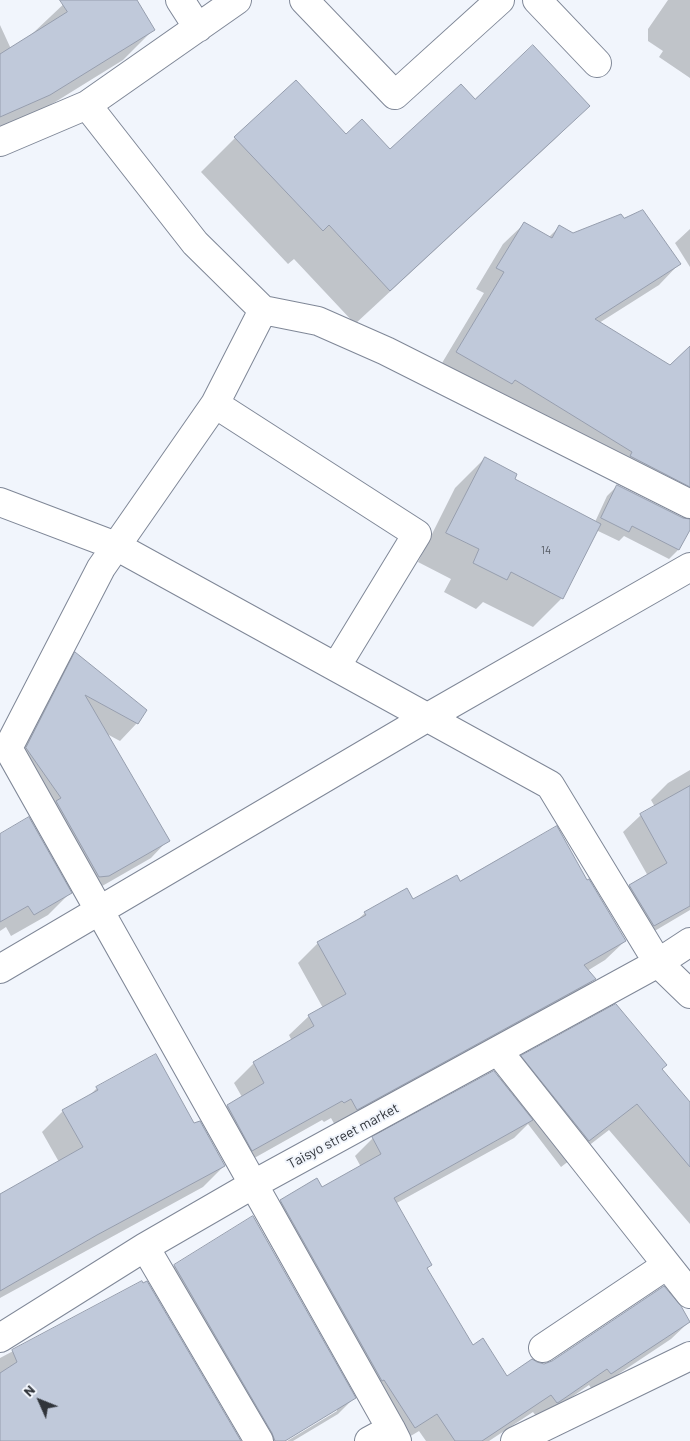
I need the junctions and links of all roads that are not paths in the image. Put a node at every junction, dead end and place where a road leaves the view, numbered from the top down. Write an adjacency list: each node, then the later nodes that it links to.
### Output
1 (180, 0): 6 (street)
2 (237, 0): 6 (street)
3 (304, 0): 4 (street)
4 (500, 0)
5 (537, 0): 7 (street)
6 (198, 28): 8 (street)
7 (597, 63)
8 (86, 104): 9 (street); 10 (street)
9 (0, 142)
10 (263, 310): 11 (street); 13 (street)
11 (214, 404): 14 (street); 16 (street)
12 (0, 502): 14 (street)
13 (690, 504)
14 (116, 546): 16 (street); 18 (street)
15 (690, 567): 17 (street)
16 (336, 666): 17 (street)
17 (428, 717): 19 (street); 21 (street)
18 (4, 756): 19 (street)
19 (100, 911): 22 (street); 25 (street)
20 (690, 942): 21 (street, Taisyo street market)
21 (658, 963): 23 (street); 24 (street, Taisyo street market)
22 (0, 969)
23 (690, 994)
24 (498, 1051): 25 (street, Taisyo street market); 27 (street)
25 (254, 1184): 26 (street, Taisyo street market); 32 (street)
26 (145, 1246): 29 (street, Taisyo street market); 33 (street)
27 (667, 1265): 28 (street); 30 (street)
28 (690, 1294)
29 (0, 1338)
30 (543, 1348)
31 (690, 1356): 34 (street)
32 (386, 1437)
33 (259, 1441)
34 (514, 1441)

